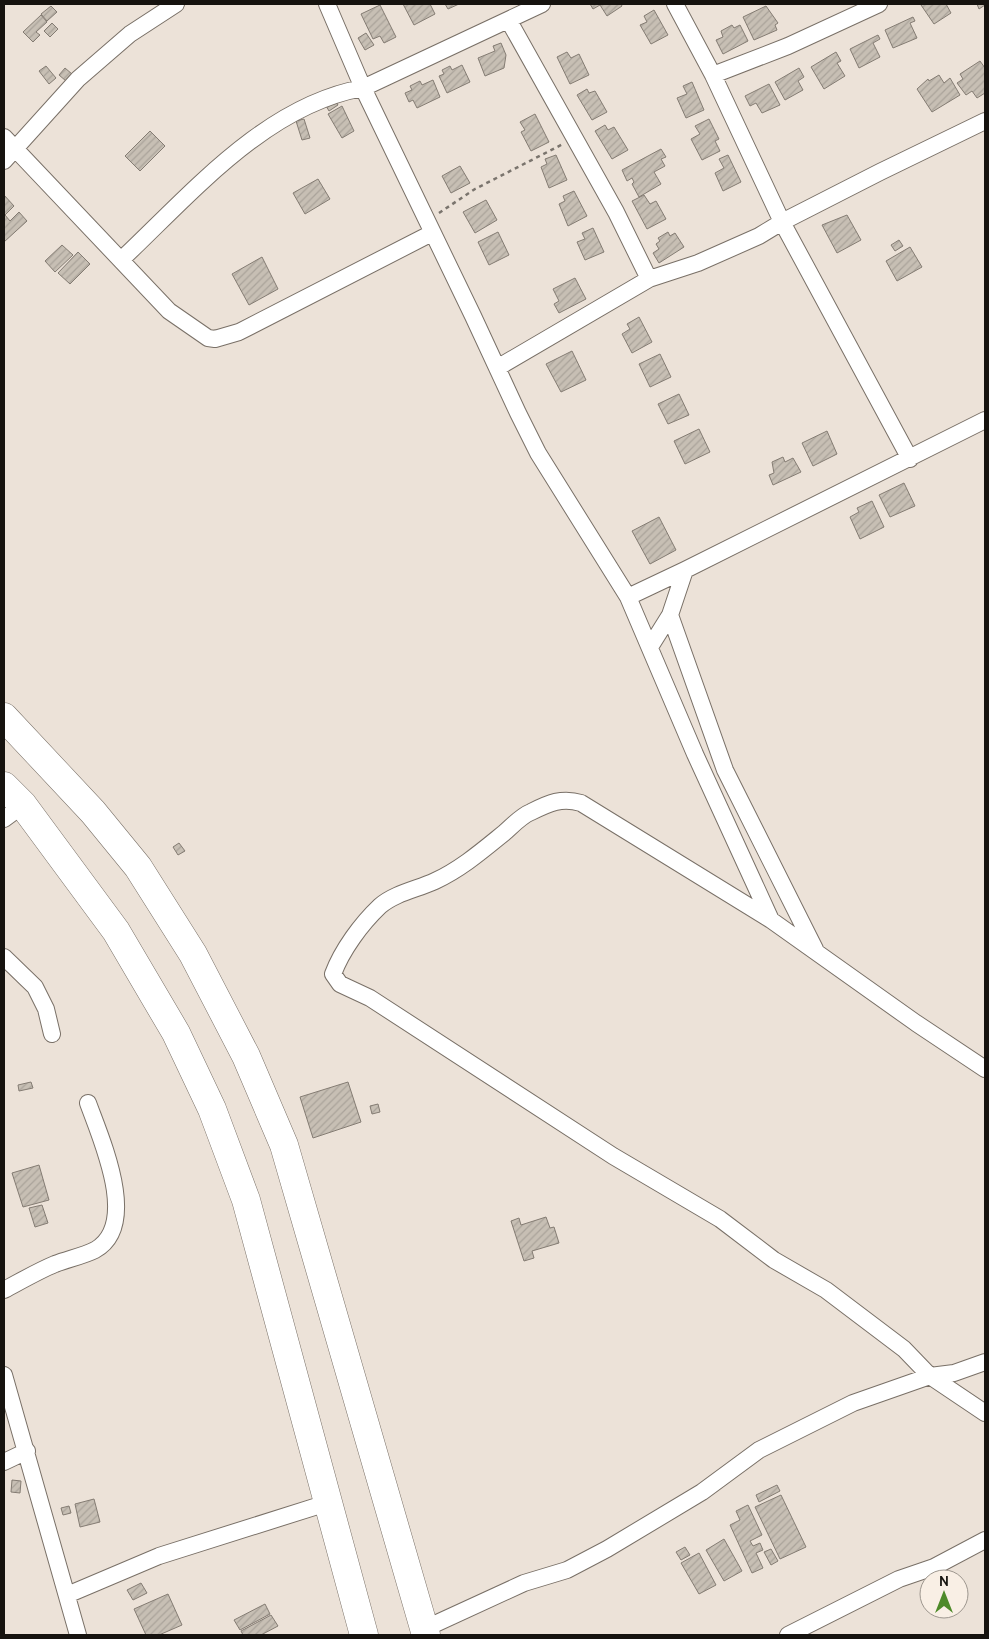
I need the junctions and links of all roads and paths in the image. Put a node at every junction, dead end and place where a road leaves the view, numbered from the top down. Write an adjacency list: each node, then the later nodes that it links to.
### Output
1 (176, 4): 12 (street)
2 (327, 4): 8 (street)
3 (542, 4): 6 (street)
4 (675, 4): 7 (street)
5 (879, 4): 7 (street)
6 (509, 21): 8 (street); 11 (street)
7 (713, 75): 14 (street)
8 (363, 88): 15 (street); 16 (street)
9 (985, 121): 14 (street)
10 (4, 137): 12 (street)
11 (575, 138): 15 (path); 17 (street)
12 (15, 149): 13 (street); 16 (street)
13 (4, 161)
14 (782, 222): 17 (street); 20 (street)
15 (429, 227): 16 (street); 18 (street)
16 (122, 259)
17 (649, 279): 18 (street)
18 (497, 368): 22 (street)
19 (985, 420): 20 (street)
20 (910, 459): 21 (street)
21 (685, 570): 22 (street); 23 (street)
22 (628, 597): 24 (street)
23 (670, 615): 24 (street); 28 (street)
24 (650, 647): 27 (street)
25 (4, 717): 46 (highway)
26 (4, 786): 29 (highway)
27 (714, 796): 28 (street); 30 (street)
28 (737, 796): 31 (street)
29 (13, 812): 43 (highway)
30 (771, 920): 31 (street); 39 (street)
31 (816, 952): 34 (street)
32 (4, 957): 33 (street)
33 (52, 1034)
34 (985, 1069)
35 (88, 1104): 36 (street)
36 (4, 1290)
37 (985, 1362): 39 (street)
38 (4, 1375): 41 (street)
39 (930, 1376): 40 (street); 46 (street)
40 (985, 1414)
41 (27, 1451): 42 (street); 45 (street)
42 (4, 1462)
43 (327, 1503): 45 (street); 48 (highway)
44 (985, 1540): 49 (street)
45 (67, 1595): 47 (street)
46 (425, 1632)
47 (78, 1635)
48 (364, 1635)
49 (788, 1635)

